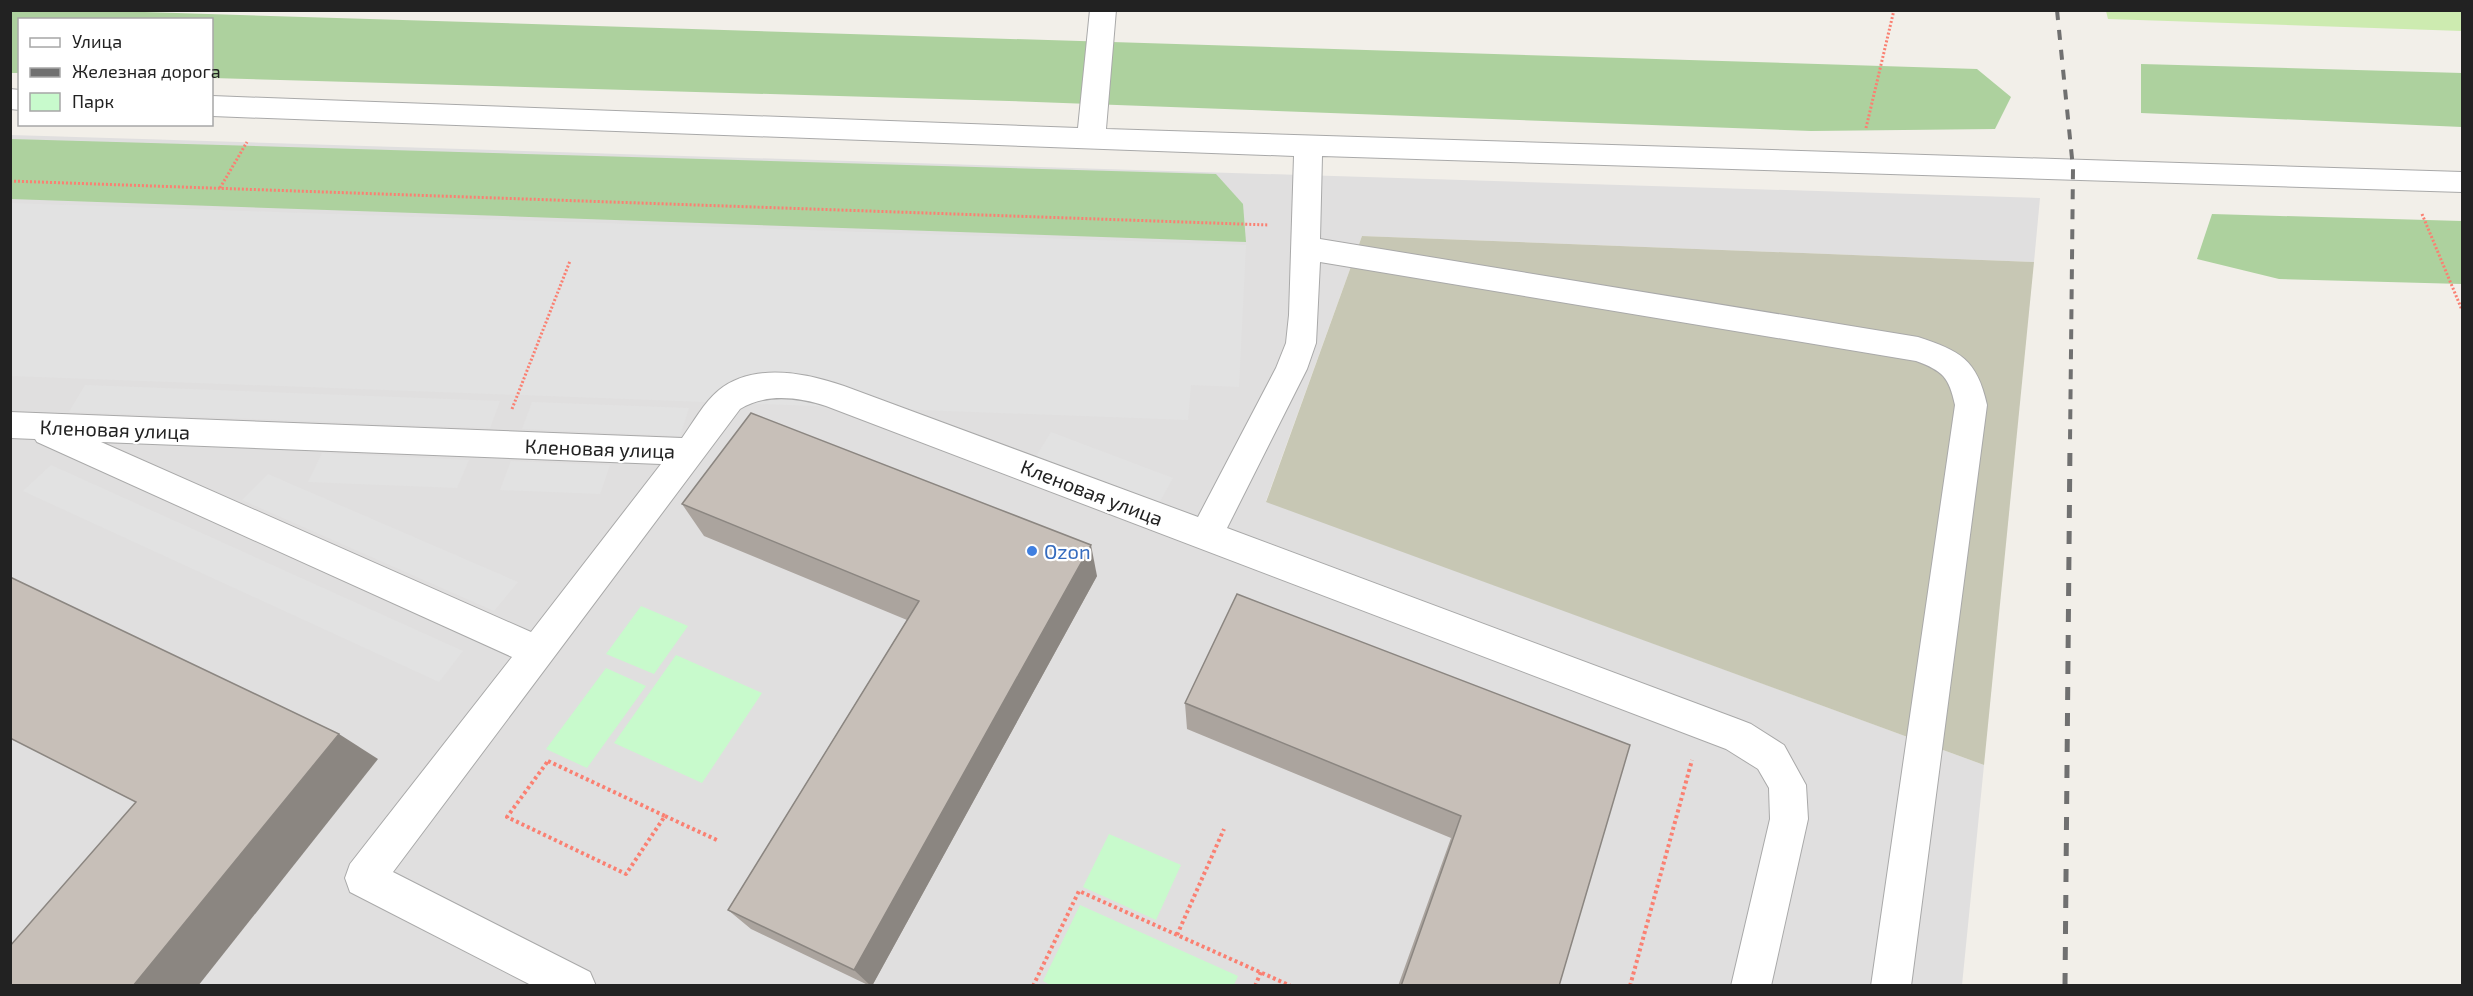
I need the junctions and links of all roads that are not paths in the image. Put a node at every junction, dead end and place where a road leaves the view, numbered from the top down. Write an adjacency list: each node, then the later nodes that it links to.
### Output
1 (1103, 10): 3 (street)
2 (213, 106): 3 (street)
3 (1091, 138): 4 (street)
4 (1308, 146): 5 (street); 6 (street)
5 (2463, 182)
6 (1306, 237): 9 (street); 13 (street)
7 (22, 426): 8 (street, Кленовая улица); 10 (street)
8 (690, 452): 9 (street, Кленовая улица); 10 (street)
9 (1206, 535): 12 (street, Кленовая улица)
10 (537, 651): 11 (street)
11 (576, 986)
12 (1751, 986)
13 (1891, 986)

